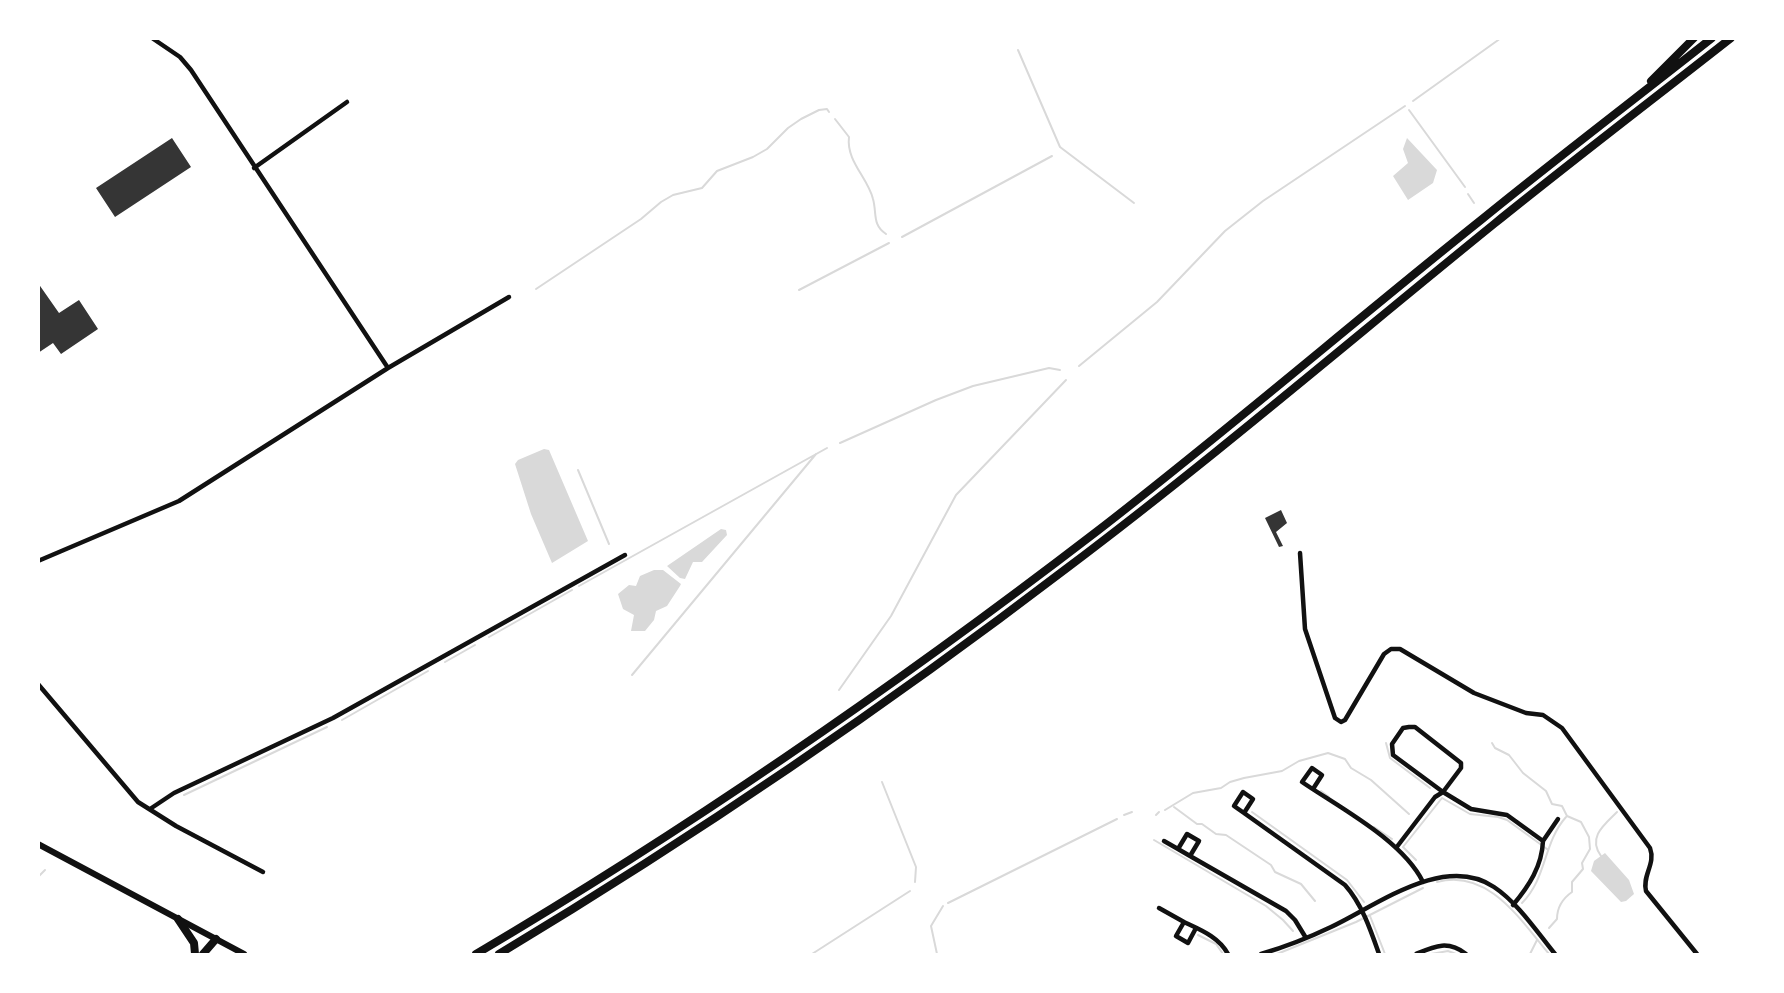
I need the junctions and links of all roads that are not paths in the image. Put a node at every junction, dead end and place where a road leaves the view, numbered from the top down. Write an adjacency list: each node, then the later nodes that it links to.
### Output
1 (152, 38): 7 (street)
2 (1694, 38): 5 (highway)
3 (1712, 38): 5 (highway)
4 (1731, 38): 39 (highway)
5 (1635, 99): 38 (highway)
6 (346, 102): 7 (street)
7 (254, 168): 9 (street)
8 (509, 297): 9 (street)
9 (388, 368): 12 (street)
10 (1300, 553): 46 (street)
11 (625, 555): 16 (street)
12 (38, 561)
13 (38, 684): 16 (street)
14 (1312, 789): 14 (street); 22 (street)
15 (1443, 792): 15 (street); 19 (street); 22 (street)
16 (150, 809): 25 (street)
17 (1244, 813): 17 (street); 29 (street)
18 (1558, 819): 19 (street)
19 (1543, 841): 27 (street)
20 (1164, 842): 23 (street)
21 (38, 844): 30 (main road)
22 (1396, 848): 26 (street)
23 (1178, 849): 24 (street); 24 (street)
24 (1190, 856): 33 (street)
25 (263, 872)
26 (1423, 882): 27 (street); 29 (street)
27 (1513, 905): 45 (street)
28 (1159, 908): 31 (street)
29 (1362, 912): 33 (street); 42 (street)
30 (178, 919): 34 (main road); 35 (highway)
31 (1184, 922): 32 (street); 32 (street)
32 (1196, 928): 40 (street)
33 (1306, 938): 41 (street)
34 (216, 939): 36 (highway); 37 (main road)
35 (195, 954)
36 (202, 954)
37 (244, 954)
38 (476, 954)
39 (499, 954)
40 (1228, 954)
41 (1261, 954)
42 (1379, 954)
43 (1416, 954): 44 (street)
44 (1466, 954)
45 (1555, 954)
46 (1697, 954)

